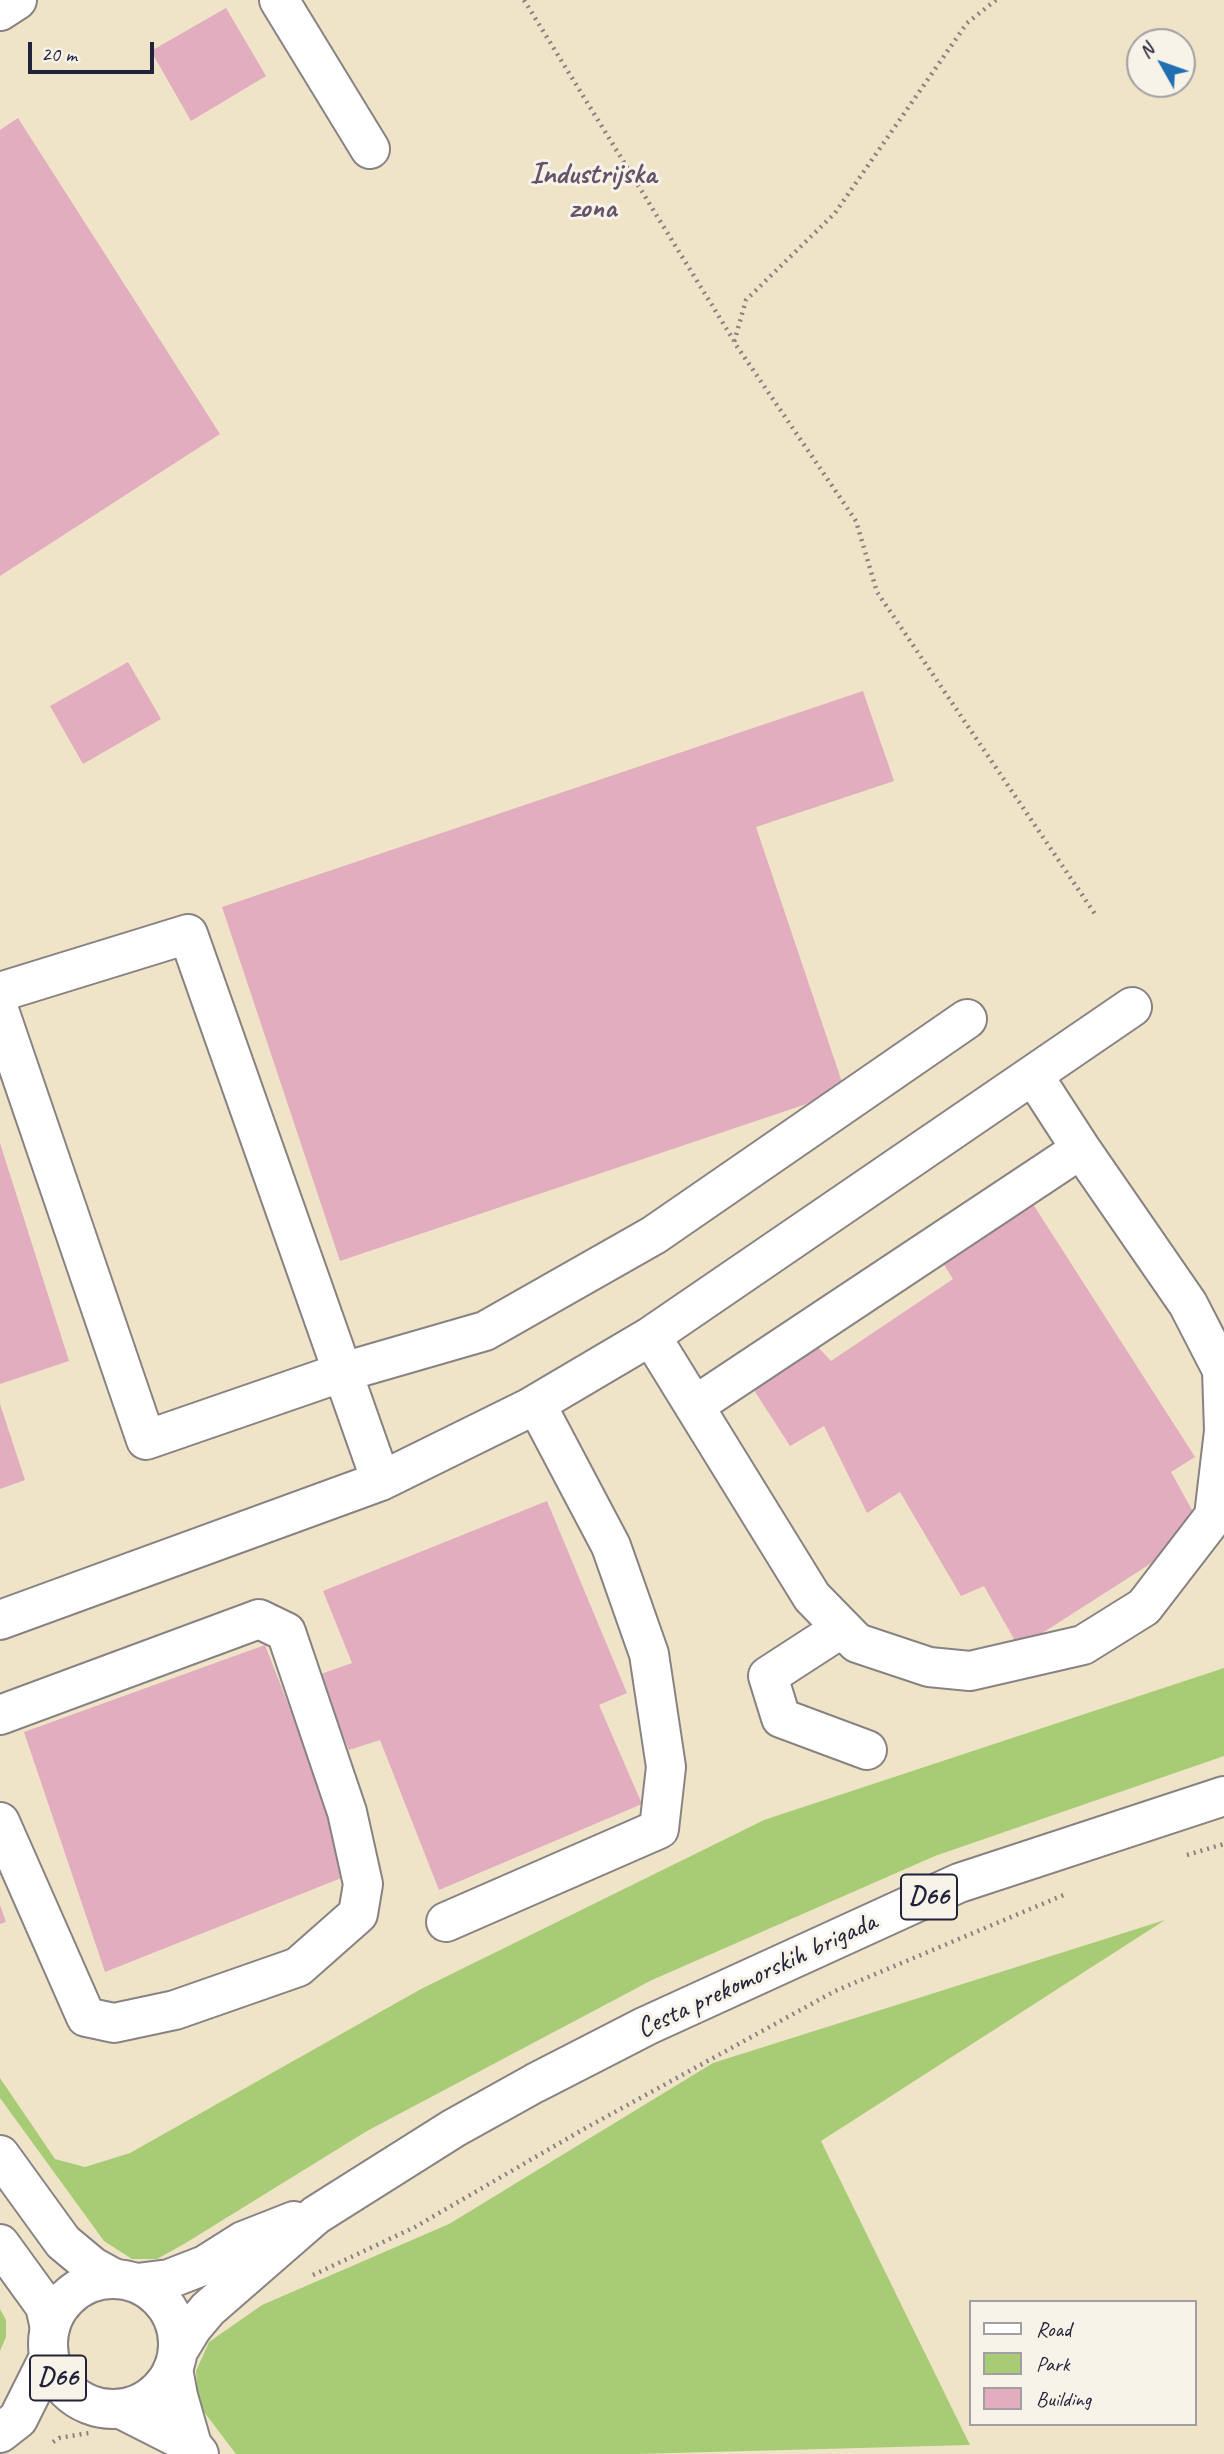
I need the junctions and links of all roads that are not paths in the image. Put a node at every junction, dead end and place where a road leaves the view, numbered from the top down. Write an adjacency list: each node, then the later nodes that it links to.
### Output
1 (17, 0): 3 (main road)
2 (279, 0): 4 (main road)
3 (0, 11)
4 (370, 149)
5 (0, 992): 12 (main road)
6 (1132, 1007): 9 (main road)
7 (0, 1013): 12 (main road)
8 (967, 1019): 12 (main road)
9 (1033, 1076): 10 (main road); 11 (main road)
10 (1081, 1149): 14 (main road); 16 (main road)
11 (651, 1336): 13 (main road); 14 (main road)
12 (343, 1372): 15 (main road)
13 (536, 1404): 15 (main road); 23 (main road)
14 (694, 1406): 18 (main road)
15 (381, 1481): 17 (main road)
16 (1221, 1483): 18 (main road)
17 (0, 1620)
18 (842, 1628): 20 (main road)
19 (5, 1703): 22 (main road)
20 (867, 1750)
21 (1224, 1796): 25 (main road, Cesta prekomorskih brigada / D66)
22 (0, 1822)
23 (446, 1922)
24 (0, 2155): 27 (main road)
25 (316, 2215): 27 (main road, Cesta prekomorskih brigada / D66); 29 (main road, Cesta prekomorskih brigada / D66)
26 (0, 2244): 28 (main road)
27 (126, 2281): 28 (main road, D66); 29 (main road)
28 (49, 2342): 30 (main road, D66); 31 (main road, D66)
29 (176, 2360): 30 (main road, D66); 32 (main road)
30 (108, 2408): 31 (main road, D66); 32 (main road)
31 (9, 2426)
32 (195, 2450)

